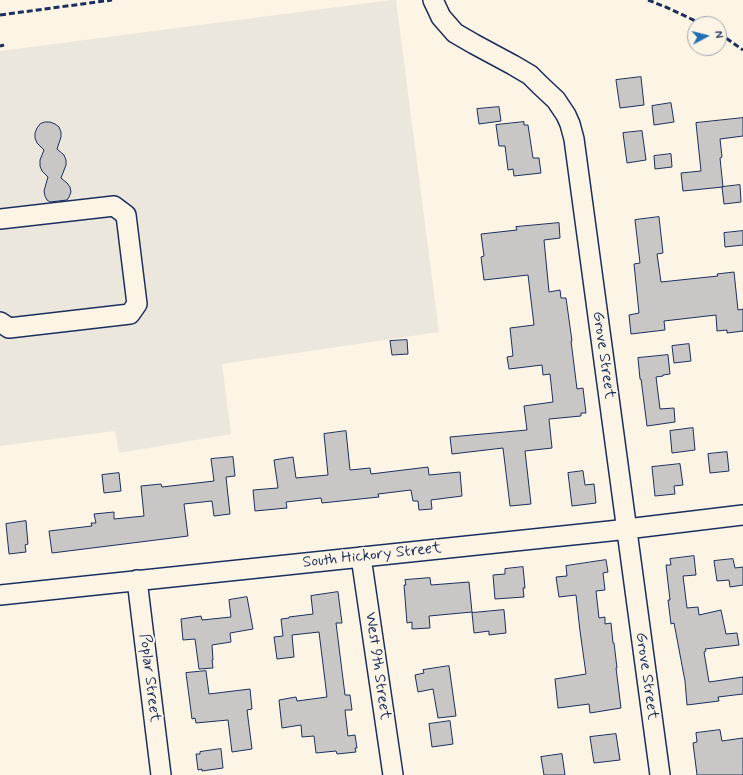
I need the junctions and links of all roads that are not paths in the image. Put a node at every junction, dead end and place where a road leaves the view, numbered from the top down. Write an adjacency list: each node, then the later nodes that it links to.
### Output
1 (433, 0): 5 (street, Grove Street)
2 (0, 219): 3 (street)
3 (0, 322)
4 (743, 515): 5 (street, South Hickory Street)
5 (626, 529): 6 (street, South Hickory Street); 11 (street, Grove Street)
6 (361, 557): 7 (street, South Hickory Street); 10 (street, West 9th Street)
7 (137, 580): 8 (street, South Hickory Street); 9 (street, Poplar Street)
8 (0, 595)
9 (161, 775)
10 (393, 775)
11 (660, 775)

